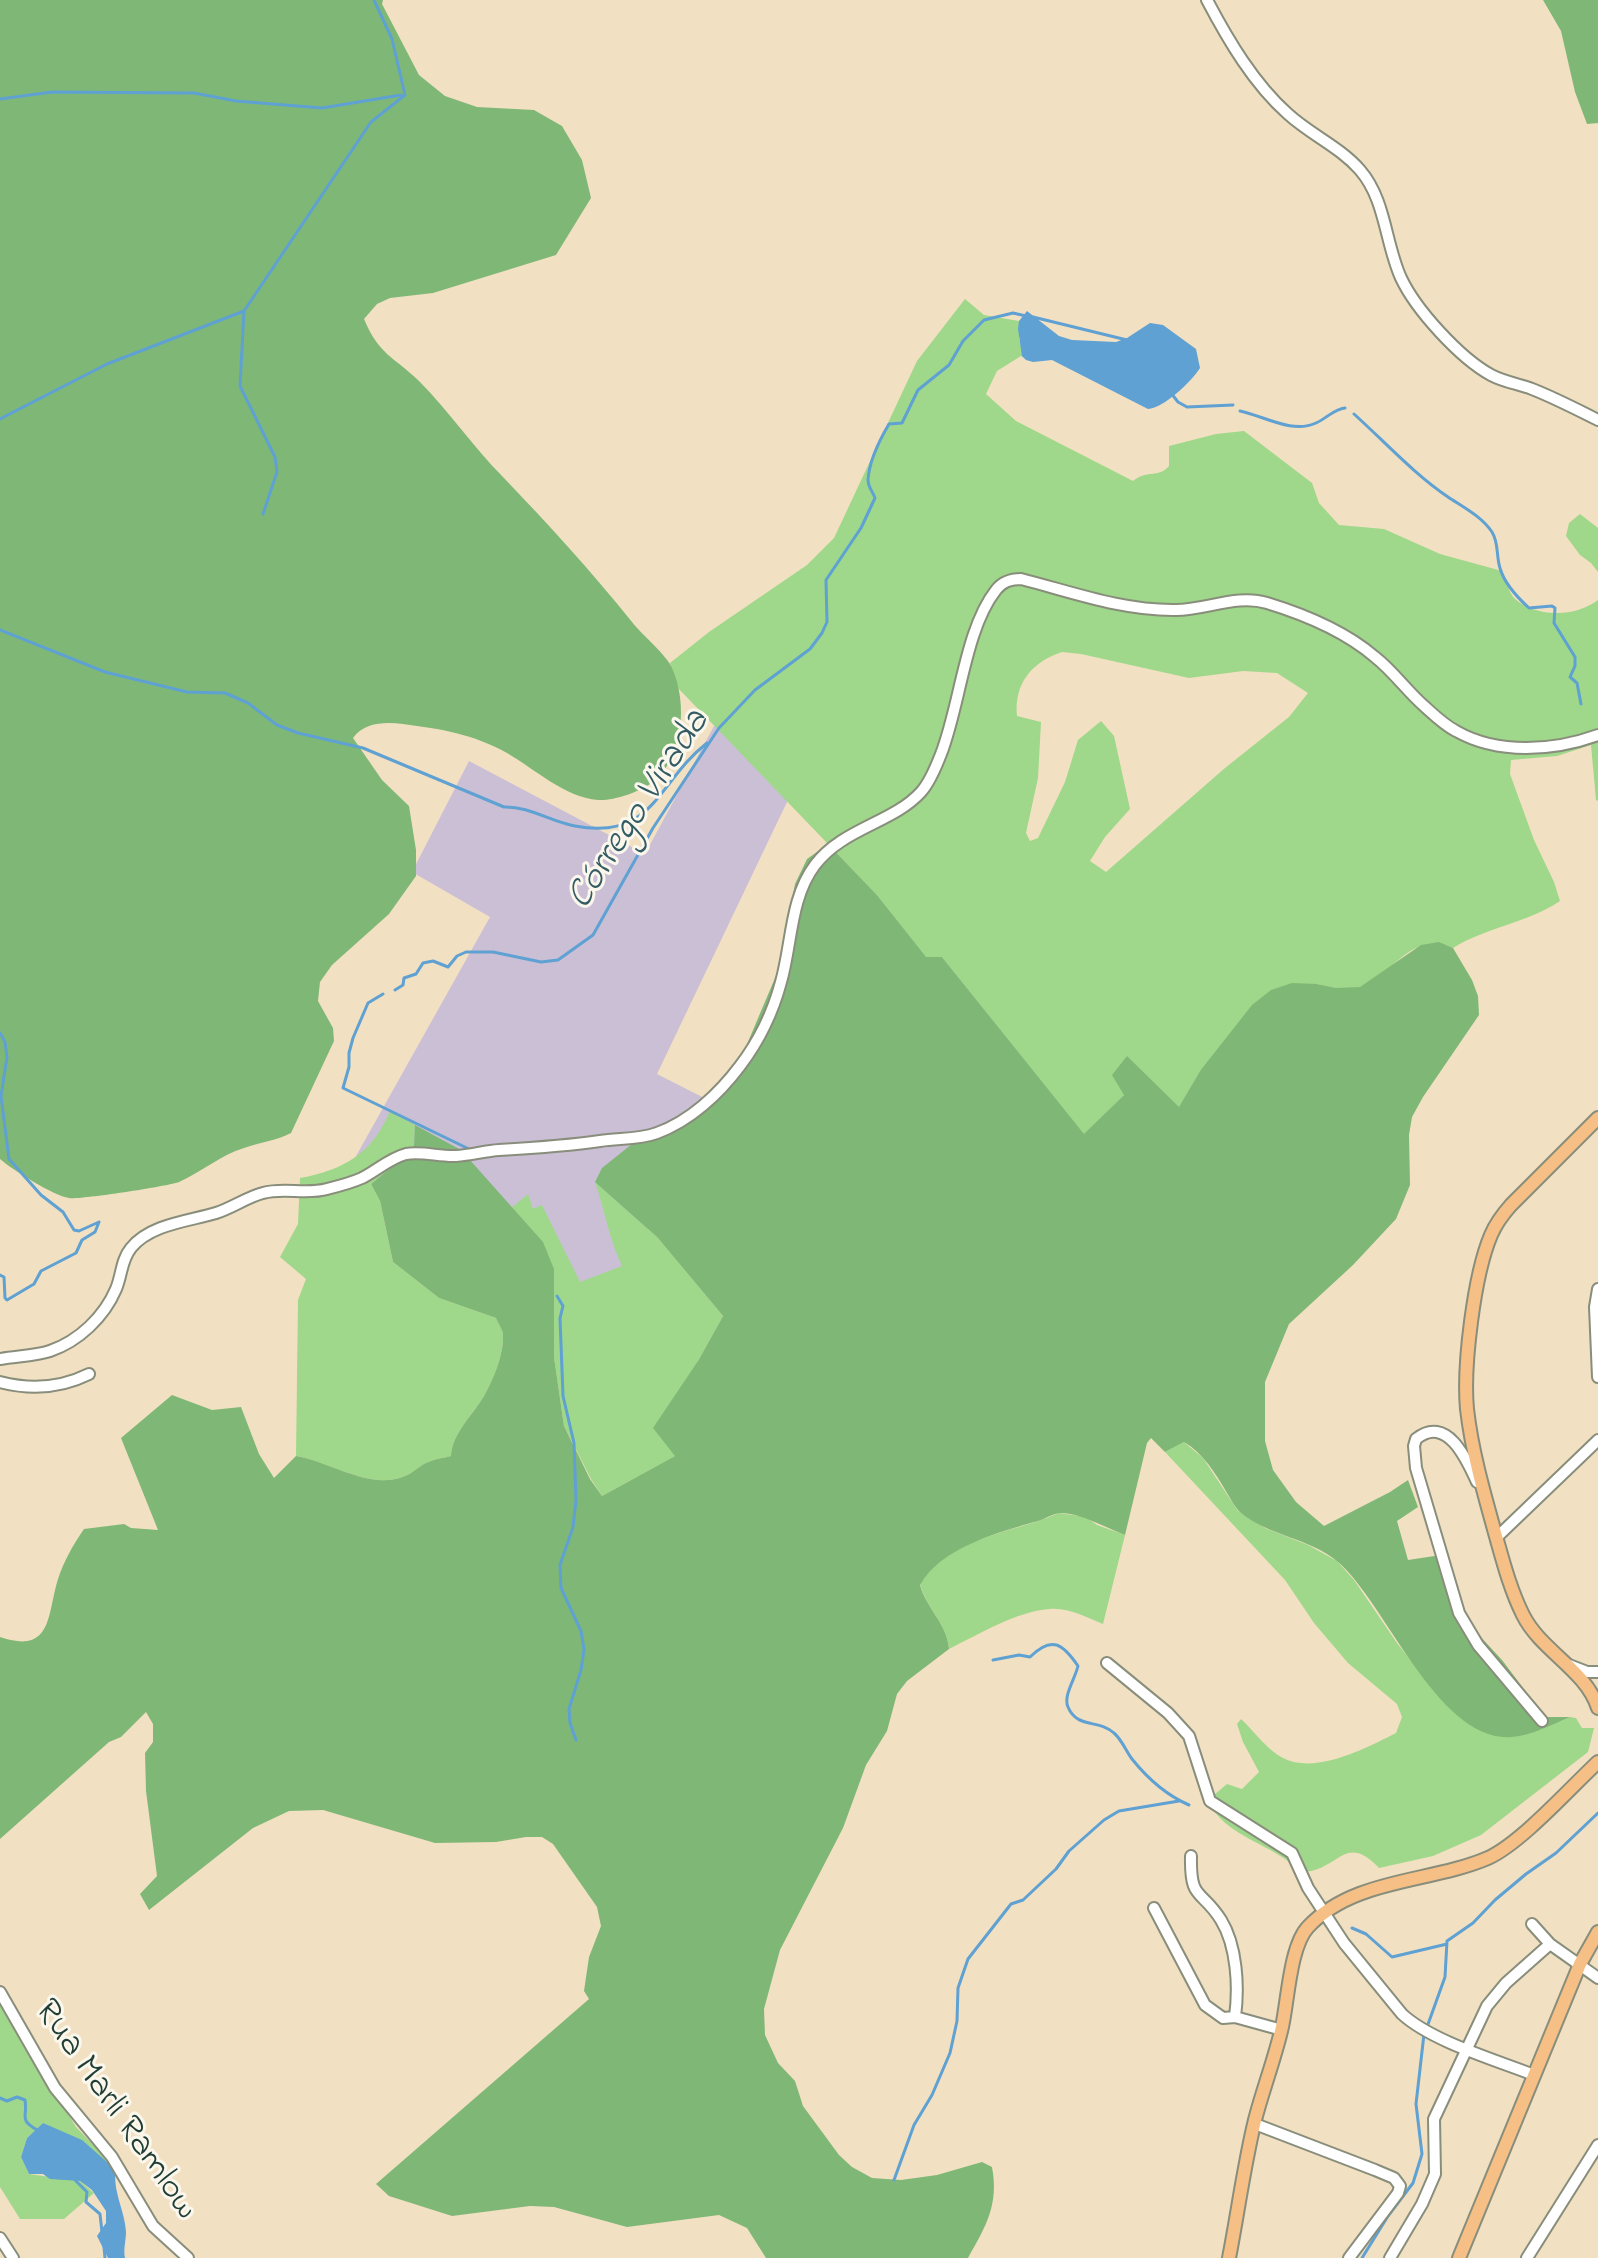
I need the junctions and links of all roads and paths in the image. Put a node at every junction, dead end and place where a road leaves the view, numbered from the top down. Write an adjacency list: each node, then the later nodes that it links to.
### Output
1 (1207, 0): 2 (street)
2 (1598, 420)
3 (1598, 735): 6 (street)
4 (1598, 1118): 11 (main road)
5 (1598, 1289): 8 (street)
6 (0, 1359)
7 (89, 1374): 9 (street)
8 (1598, 1377)
9 (0, 1382)
10 (1598, 1440): 12 (street)
11 (1483, 1495): 12 (main road); 17 (street)
12 (1496, 1538): 14 (main road)
13 (1107, 1663): 21 (street)
14 (1563, 1663): 15 (street); 16 (main road)
15 (1598, 1672)
16 (1598, 1708)
17 (1542, 1721)
18 (1598, 1762): 21 (main road)
19 (1191, 1856): 28 (street)
20 (1154, 1908): 28 (street)
21 (1325, 1913): 29 (main road); 30 (street)
22 (1532, 1924): 24 (street)
23 (1598, 1932): 25 (main road)
24 (1550, 1944): 25 (street); 30 (street)
25 (1580, 1964): 26 (street); 31 (main road)
26 (1598, 1978)
27 (0, 1992): 36 (street, Rua Marli Ramlow)
28 (1235, 2017): 29 (street)
29 (1282, 2030): 32 (main road)
30 (1467, 2048): 31 (street); 39 (street)
31 (1534, 2075): 40 (main road)
32 (1255, 2124): 37 (main road); 38 (street)
33 (1598, 2145): 41 (street)
34 (0, 2238): 35 (street)
35 (13, 2258)
36 (188, 2258)
37 (1229, 2258)
38 (1349, 2258)
39 (1390, 2258)
40 (1459, 2258)
41 (1527, 2258)

